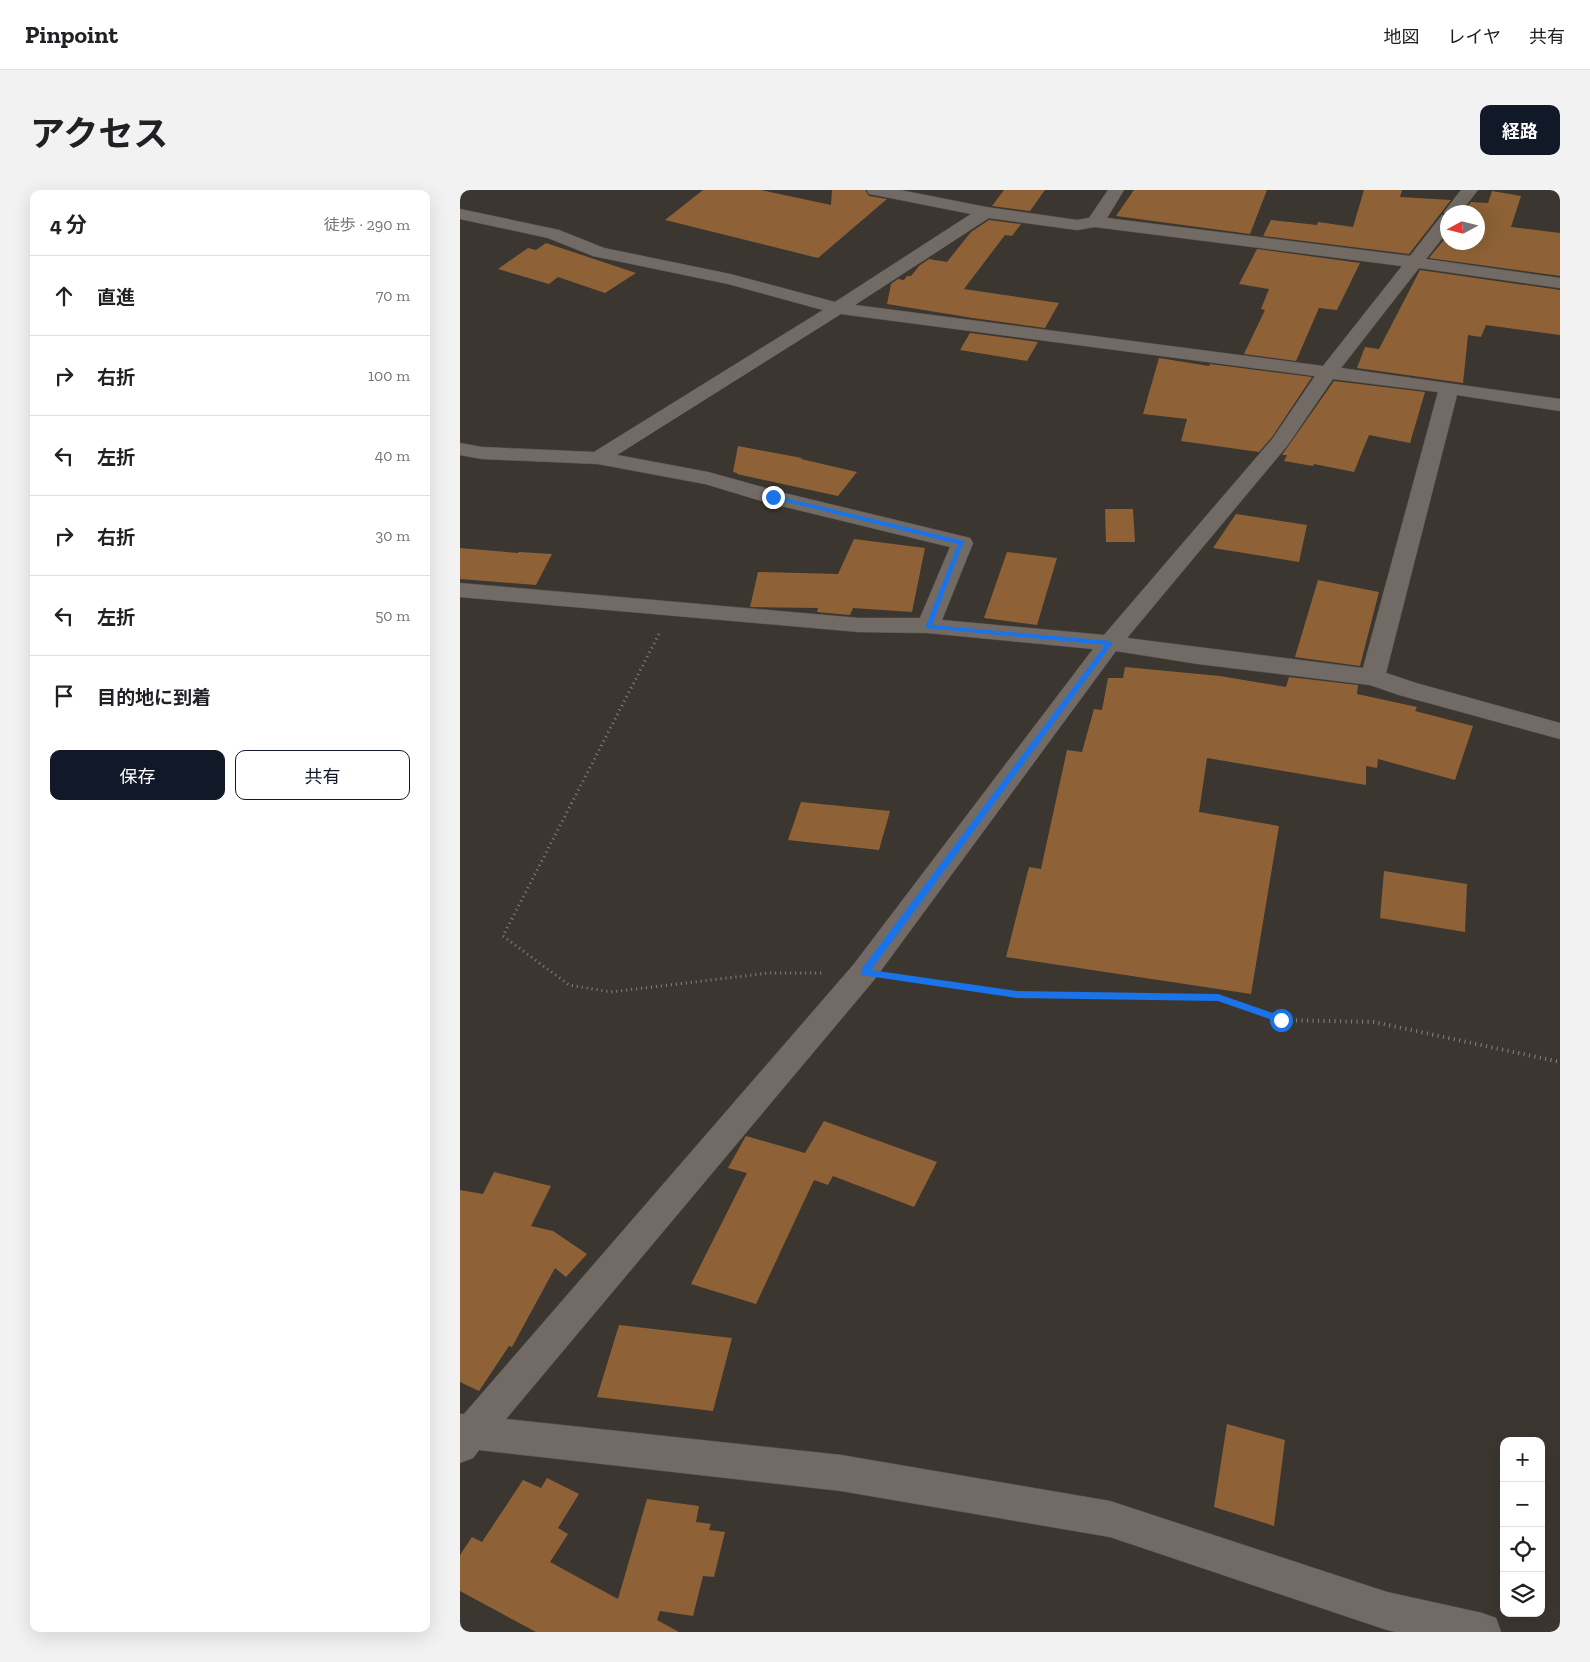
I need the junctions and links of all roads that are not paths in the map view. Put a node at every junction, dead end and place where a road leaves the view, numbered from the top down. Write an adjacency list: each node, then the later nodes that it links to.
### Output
1 (875, 190): 4 (street)
2 (1116, 190): 8 (street)
3 (1470, 190): 5 (street)
4 (914, 194): 6 (street)
5 (1458, 205)
6 (986, 212): 8 (street); 12 (street)
7 (460, 214): 12 (street)
8 (1095, 222): 10 (street)
9 (1440, 229): 10 (street)
10 (1413, 262): 11 (street); 13 (street)
11 (1560, 283)
12 (838, 308): 13 (street); 17 (street)
13 (1328, 372): 14 (street); 20 (street)
14 (1449, 388): 15 (street); 21 (street)
15 (1560, 405)
16 (460, 449): 17 (street)
17 (598, 458): 19 (street)
18 (460, 590): 19 (street)
19 (928, 626): 20 (street)
20 (1110, 643): 21 (street); 23 (street)
21 (1373, 677): 22 (street)
22 (1560, 731)
23 (463, 1437): 24 (street)
24 (1482, 1632)

